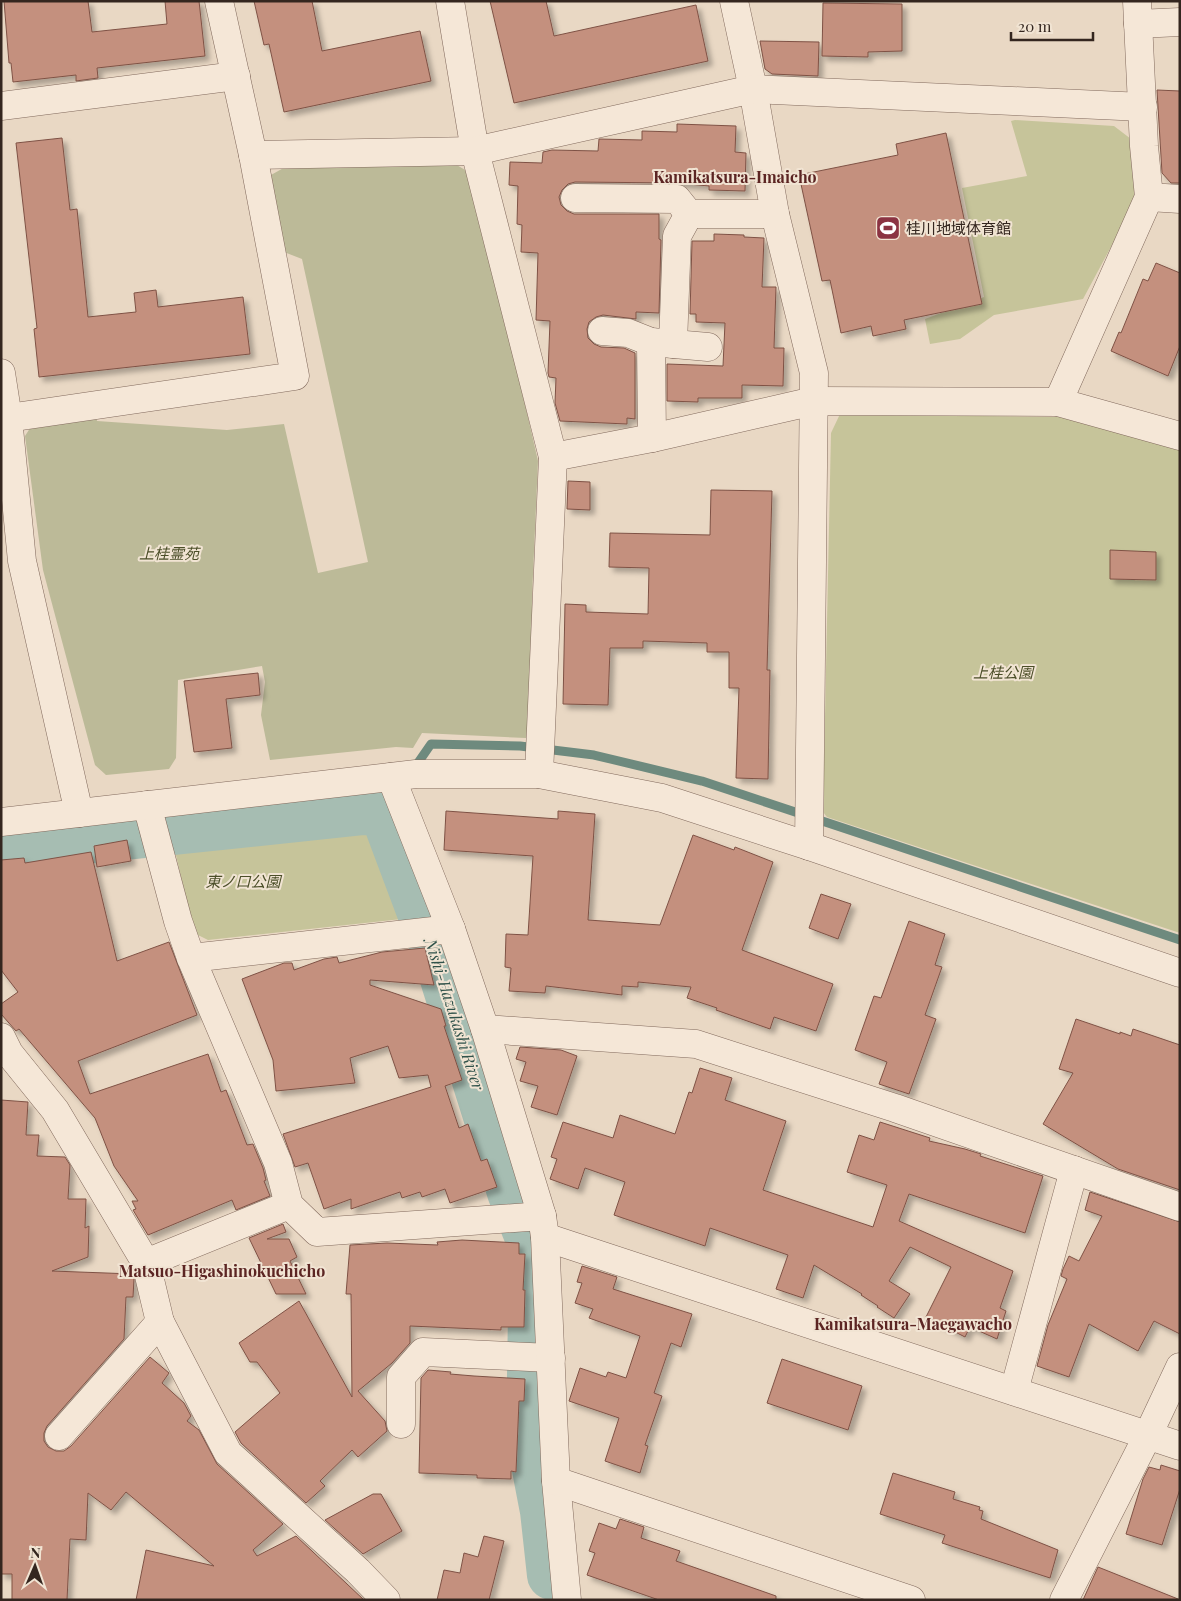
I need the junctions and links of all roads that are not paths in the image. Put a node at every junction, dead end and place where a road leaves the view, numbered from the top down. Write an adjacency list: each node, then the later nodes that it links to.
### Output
1 (219, 1): 6 (street)
2 (450, 1): 10 (street)
3 (734, 1): 7 (street)
4 (1138, 12): 5 (street); 9 (street)
5 (1180, 22)
6 (236, 76): 8 (street); 11 (street)
7 (753, 89): 9 (street); 10 (street); 16 (street)
8 (1, 106)
9 (1143, 107): 12 (street)
10 (475, 151): 11 (street); 26 (street)
11 (253, 155): 23 (street)
12 (1149, 197): 14 (street); 22 (street)
13 (575, 198): 15 (street)
14 (1180, 199)
15 (689, 214): 16 (street); 18 (street)
16 (775, 214): 21 (street)
17 (602, 331): 18 (street)
18 (662, 343): 19 (street); 25 (street)
19 (708, 347)
20 (2, 377): 23 (street)
21 (814, 401): 22 (street); 25 (street); 33 (street)
22 (1058, 402): 24 (street)
23 (8, 418): 27 (street)
24 (1180, 436)
25 (652, 438): 26 (street)
26 (553, 458): 28 (street)
27 (12, 562): 30 (street)
28 (540, 758): 29 (street); 33 (street)
29 (391, 777): 32 (street); 34 (street)
30 (78, 813): 31 (street); 32 (street)
31 (1, 822)
32 (152, 823): 35 (street)
33 (809, 827): 36 (street)
34 (436, 931): 35 (street); 37 (street)
35 (191, 958): 40 (street)
36 (1180, 972)
37 (485, 1029): 39 (street); 42 (street)
38 (4, 1051): 43 (street)
39 (1074, 1170): 41 (street); 47 (street)
40 (289, 1205): 42 (street); 43 (street)
41 (1180, 1207)
42 (532, 1222): 45 (street); 47 (street)
43 (146, 1263): 44 (street)
44 (160, 1322): 50 (street); 53 (street)
45 (538, 1358): 48 (street); 52 (street)
46 (1180, 1367): 49 (street)
47 (1014, 1391): 49 (street)
48 (401, 1424)
49 (1148, 1435): 51 (street); 56 (street)
50 (59, 1436)
51 (1180, 1446)
52 (556, 1481): 54 (street); 55 (street)
53 (386, 1600)
54 (566, 1600)
55 (911, 1600)
56 (1064, 1600)

